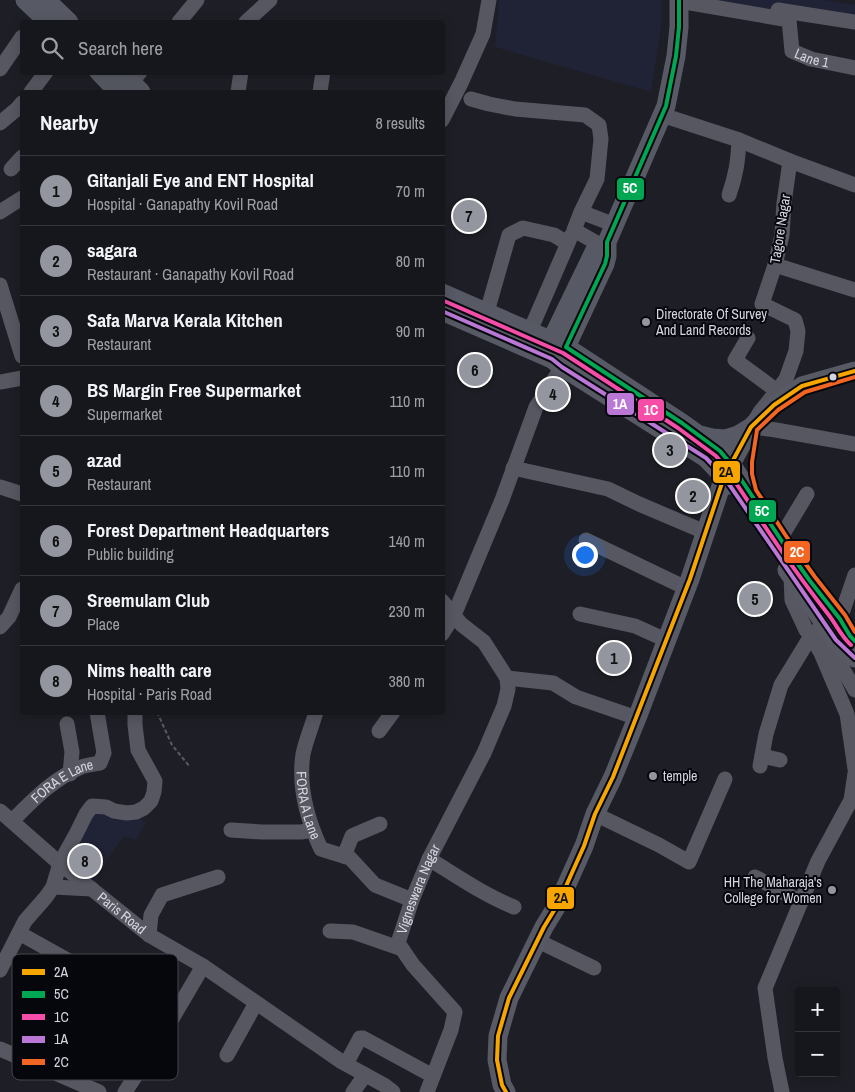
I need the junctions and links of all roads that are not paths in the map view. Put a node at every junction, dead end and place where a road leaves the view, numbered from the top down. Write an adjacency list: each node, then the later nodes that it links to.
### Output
1 (25, 0): 7 (main road)
2 (197, 0): 9 (street)
3 (270, 0): 10 (street)
4 (489, 0): 25 (street)
5 (717, 0): 11 (street)
6 (679, 1): 13 (street, Lane 1); 26 (main road)
7 (45, 11): 8 (main road)
8 (65, 20)
9 (181, 20)
10 (248, 20)
11 (855, 22)
12 (20, 40): 14 (street)
13 (855, 68)
14 (0, 69)
15 (44, 75): 20 (street)
16 (107, 75): 19 (main road)
17 (241, 75): 21 (street)
18 (323, 75): 22 (street)
19 (130, 83)
20 (32, 90)
21 (238, 90)
22 (320, 90)
23 (471, 100): 36 (street)
24 (20, 105): 27 (street)
25 (445, 114)
26 (662, 115): 28 (street); 37 (main road)
27 (0, 123)
28 (739, 140): 30 (street); 33 (street)
29 (20, 159): 31 (street)
30 (790, 161): 32 (street); 40 (street, Tagore Nagar)
31 (11, 169)
32 (855, 184)
33 (729, 195)
34 (20, 199): 35 (street)
35 (0, 212)
36 (580, 212): 37 (street); 38 (street)
37 (615, 225): 39 (main road)
38 (570, 237): 39 (street); 45 (street); 46 (street)
39 (605, 244): 49 (main road)
40 (775, 265): 42 (street); 53 (street, Tagore Nagar)
41 (0, 285): 48 (street)
42 (855, 290)
43 (445, 295): 45 (main road)
44 (445, 312): 49 (main road)
45 (487, 312): 46 (main road)
46 (530, 331): 49 (main road)
47 (748, 338): 53 (street)
48 (20, 350)
49 (558, 354): 55 (main road); 57 (street); 58 (main road)
50 (855, 371): 54 (main road)
51 (20, 378): 52 (street)
52 (0, 382)
53 (777, 391): 54 (street, Tagore Nagar)
54 (751, 427): 55 (main road); 56 (street); 58 (main road); 60 (main road)
55 (698, 434): 58 (main road)
56 (855, 444)
57 (513, 468): 63 (street); 71 (street)
58 (727, 470): 60 (main road); 63 (main road); 73 (main road)
59 (0, 487): 61 (street)
60 (750, 492): 64 (main road)
61 (20, 493)
62 (807, 494): 64 (street)
63 (705, 532): 67 (main road)
64 (780, 539): 73 (main road)
65 (586, 540): 67 (street)
66 (855, 575): 73 (street)
67 (686, 588): 75 (main road)
68 (20, 594): 72 (street)
69 (445, 604): 71 (street)
70 (580, 614): 75 (street)
71 (454, 615): 74 (street); 78 (street)
72 (10, 620)
73 (824, 627): 76 (main road); 77 (main road); 79 (street); 87 (street); 88 (street)
74 (445, 629)
75 (666, 640): 84 (main road)
76 (855, 641)
77 (855, 658)
78 (507, 678): 84 (street); 99 (street, Vigneswara Nagar)
79 (855, 690)
80 (98, 715): 90 (street, FORA E Lane)
81 (135, 715): 100 (street)
82 (312, 715): 97 (street, FORA A Lane)
83 (391, 715): 86 (street)
84 (637, 718): 93 (main road)
85 (67, 724): 90 (street)
86 (379, 731)
87 (780, 760)
88 (855, 768)
89 (855, 773): 106 (street)
90 (70, 774): 94 (street, FORA E Lane)
91 (725, 779): 93 (street)
92 (0, 811): 94 (street, Paris Road)
93 (596, 814): 111 (main road)
94 (12, 821): 100 (street, Paris Road)
95 (380, 824): 98 (street)
96 (231, 830): 97 (street)
97 (313, 830): 98 (street, FORA A Lane)
98 (344, 856): 105 (street, FORA A Lane)
99 (430, 859): 105 (street, Vigneswara Nagar); 107 (street)
100 (60, 863): 103 (street); 104 (street, Paris Road)
101 (218, 877): 110 (street)
102 (755, 877): 106 (street)
103 (53, 887): 104 (street); 109 (street)
104 (92, 889): 110 (street, Paris Road)
105 (412, 900): 112 (street, Vigneswara Nagar)
106 (801, 902): 133 (street)
107 (514, 907)
108 (330, 932): 112 (street)
109 (19, 933): 113 (street); 116 (street)
110 (149, 935): 114 (street, Paris Road)
111 (538, 940): 115 (street); 132 (main road)
112 (402, 949): 124 (street, Vigneswara Nagar)
113 (57, 954)
114 (203, 966): 117 (street, Paris Road); 118 (street)
115 (594, 968)
116 (0, 970)
117 (256, 1003): 121 (street); 122 (street, Paris Road)
118 (178, 1009)
119 (0, 1050): 120 (street)
120 (12, 1055)
121 (227, 1055)
122 (346, 1064): 123 (street, Paris Road); 124 (street)
123 (365, 1074): 129 (street); 130 (street, Paris Road)
124 (433, 1076): 131 (street, Vigneswara Nagar)
125 (70, 1080): 127 (street)
126 (133, 1080): 128 (street)
127 (99, 1092)
128 (125, 1092)
129 (354, 1092)
130 (393, 1092)
131 (427, 1092)
132 (506, 1092)
133 (782, 1092)

